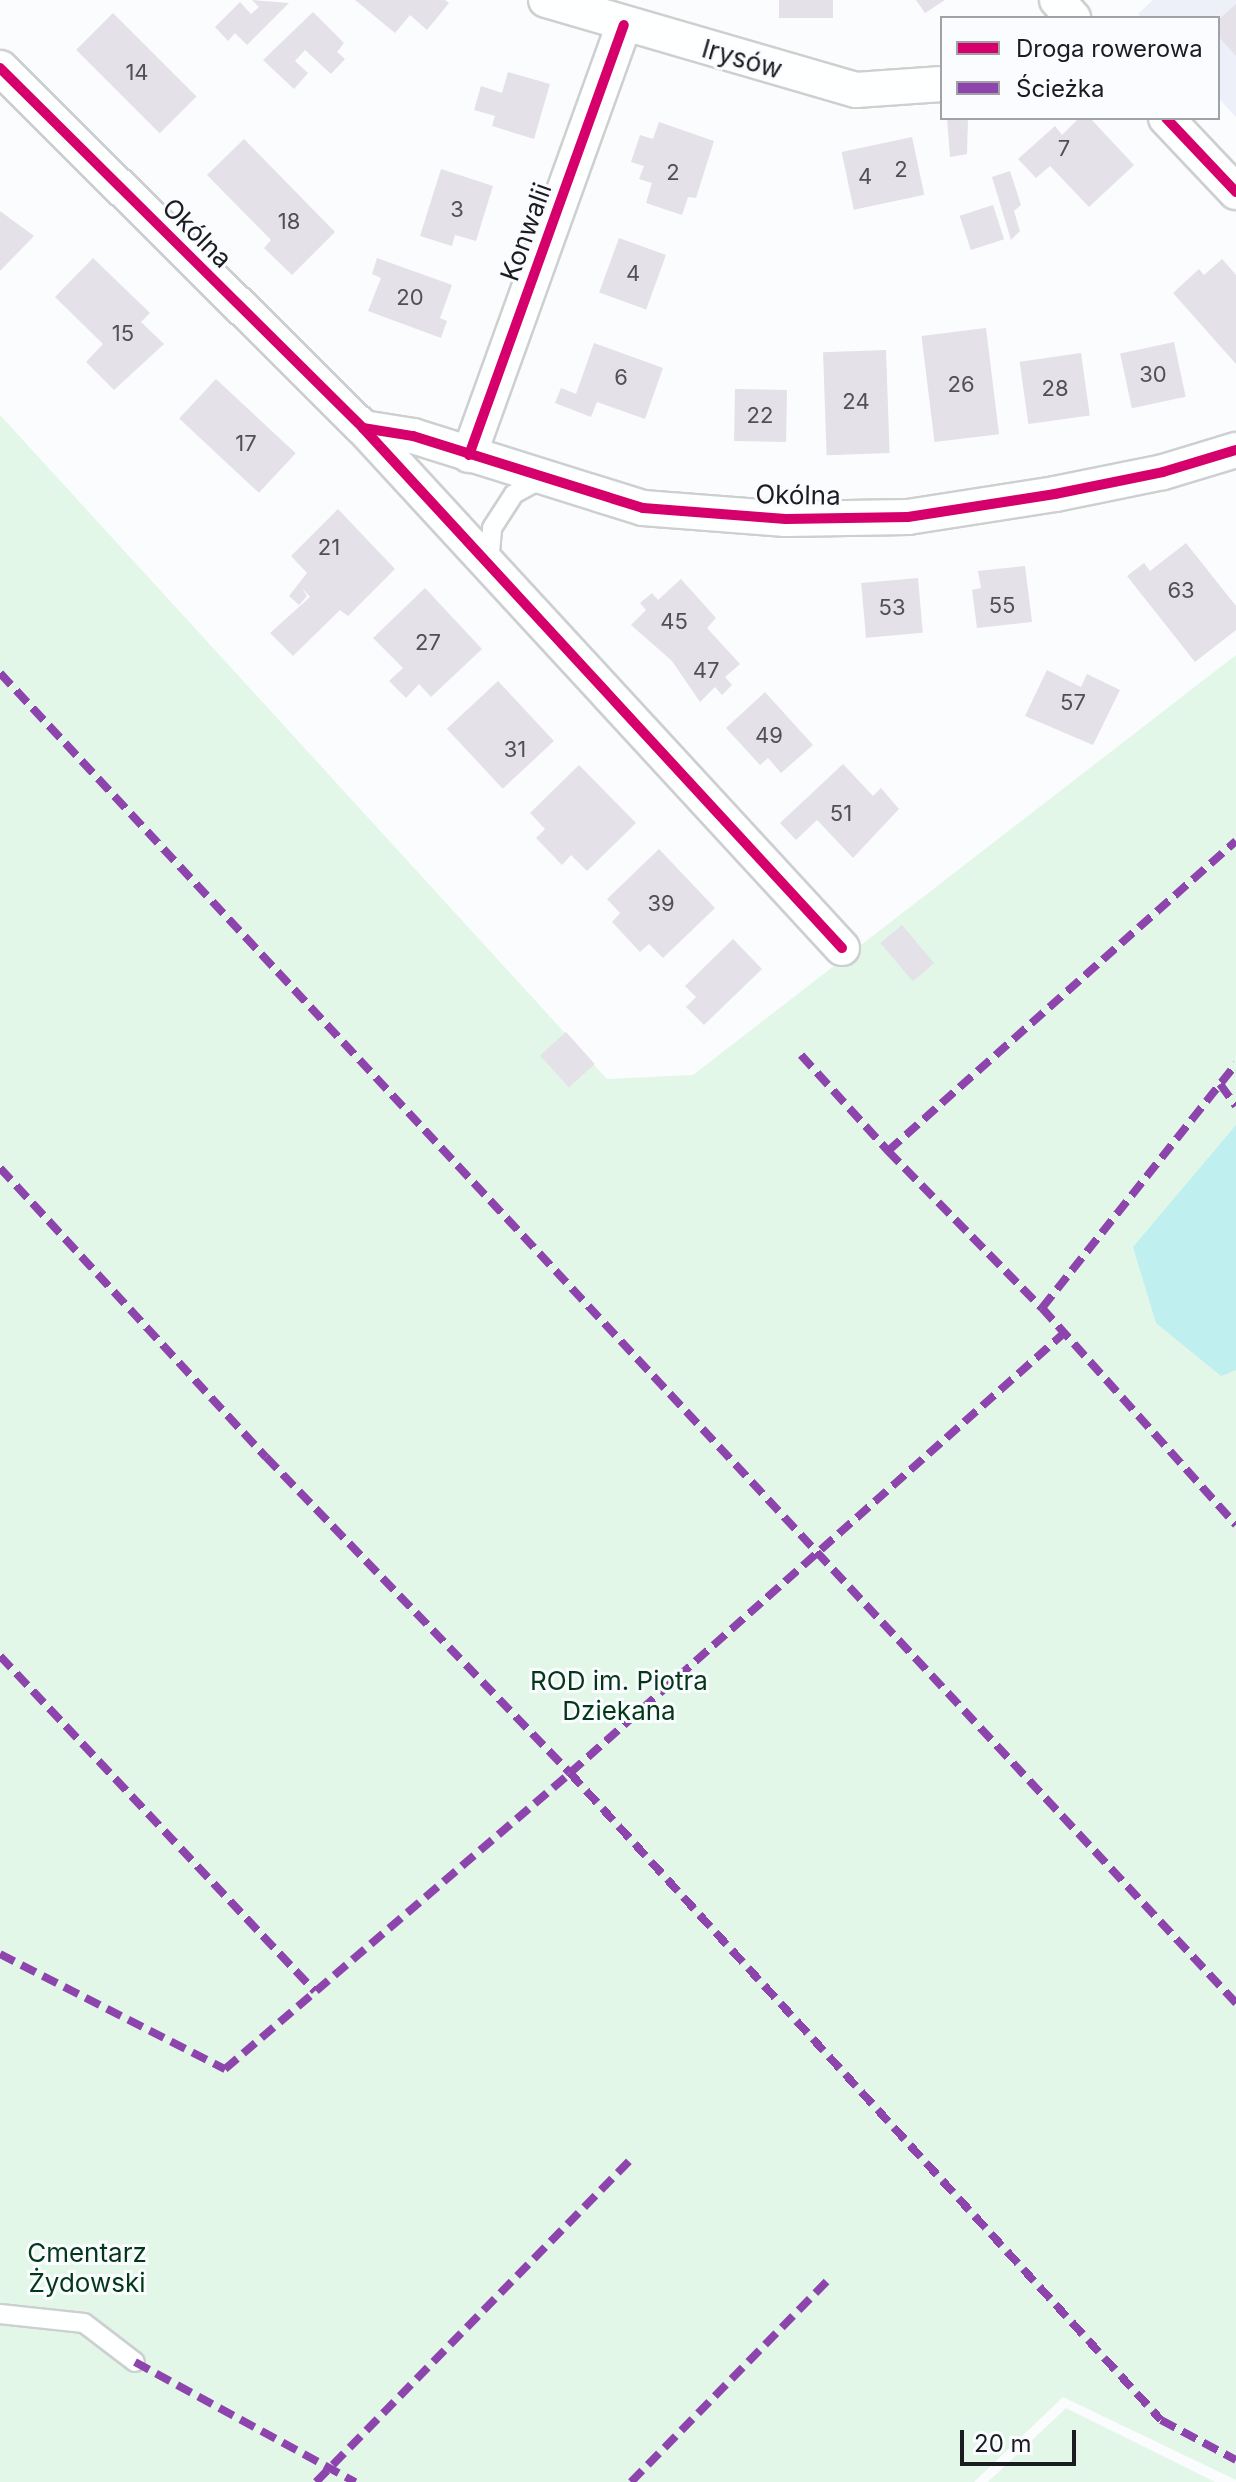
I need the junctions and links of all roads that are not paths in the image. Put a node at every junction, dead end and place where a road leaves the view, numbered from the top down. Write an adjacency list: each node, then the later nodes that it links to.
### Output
1 (546, 0): 2 (street, Irysów)
2 (624, 25): 4 (street, Irysów); 9 (street, Konwalii)
3 (0, 68): 7 (street, Okólna)
4 (940, 84)
5 (1168, 120): 6 (street)
6 (1236, 192)
7 (363, 428): 9 (street, Okólna); 11 (street, Okólna)
8 (1236, 450): 10 (street, Okólna)
9 (469, 455): 10 (street, Okólna)
10 (545, 477): 11 (lane)
11 (489, 564): 12 (street, Okólna)
12 (842, 948)
13 (0, 2314): 14 (lane)
14 (135, 2362)

